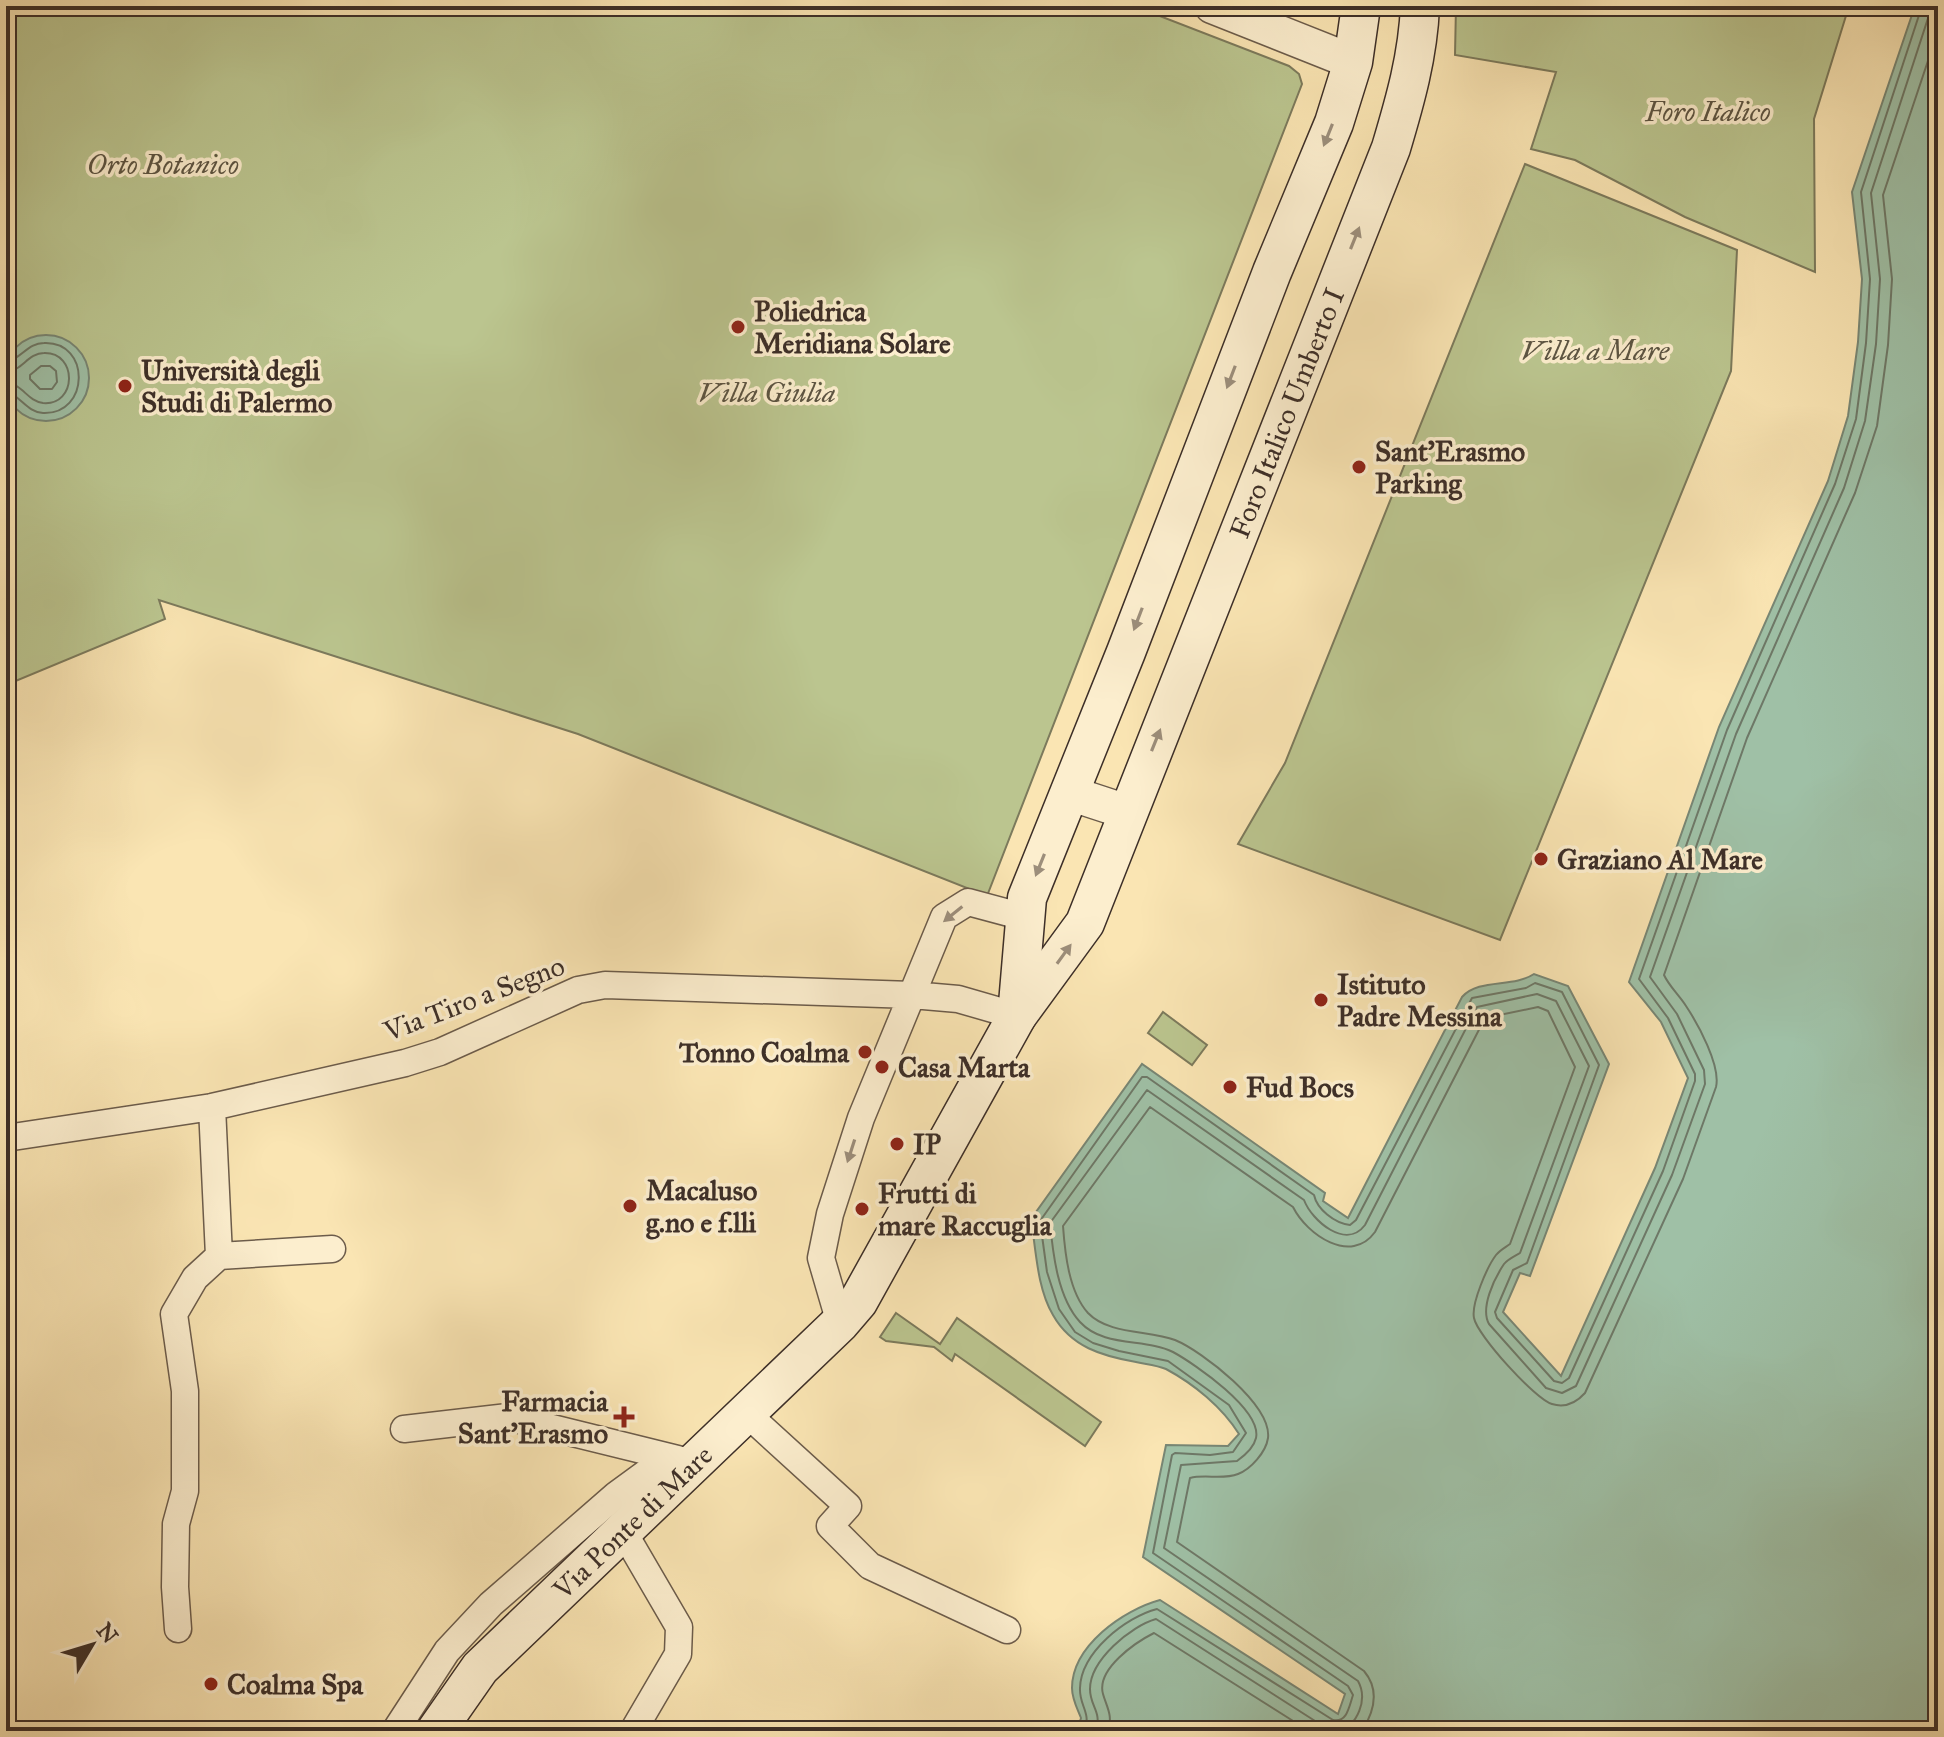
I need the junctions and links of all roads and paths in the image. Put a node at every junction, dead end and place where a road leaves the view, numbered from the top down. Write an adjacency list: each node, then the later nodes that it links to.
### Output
1 (1361, 6): 4 (main road)
2 (1420, 6): 6 (main road, Foro Italico Umberto I, one-way to 2)
3 (1216, 7): 4 (street)
4 (1353, 62): 5 (main road, one-way to 5)
5 (1069, 793): 6 (street); 7 (main road, one-way to 7)
6 (1127, 812): 9 (main road, Foro Italico Umberto I, one-way to 6)
7 (1024, 917): 8 (street, one-way to 8); 9 (main road)
8 (912, 995): 9 (street, Via Tiro a Segno); 10 (street, Via Tiro a Segno); 14 (street, one-way to 14)
9 (1017, 1016): 14 (main road, Foro Italico Umberto I)
10 (212, 1107): 11 (street, Via Tiro a Segno); 13 (street)
11 (6, 1138)
12 (332, 1249): 13 (street)
13 (219, 1256): 19 (street)
14 (840, 1323): 15 (main road, Via Ponte di Mare)
15 (746, 1413): 17 (main road, Via Ponte di Mare); 20 (street)
16 (404, 1429): 17 (street)
17 (680, 1460): 18 (main road, Via Ponte di Mare); 21 (street)
18 (623, 1531): 22 (main road, Via Ponte di Mare); 23 (street)
19 (178, 1629)
20 (1007, 1630)
21 (395, 1731)
22 (436, 1731)
23 (633, 1731)

